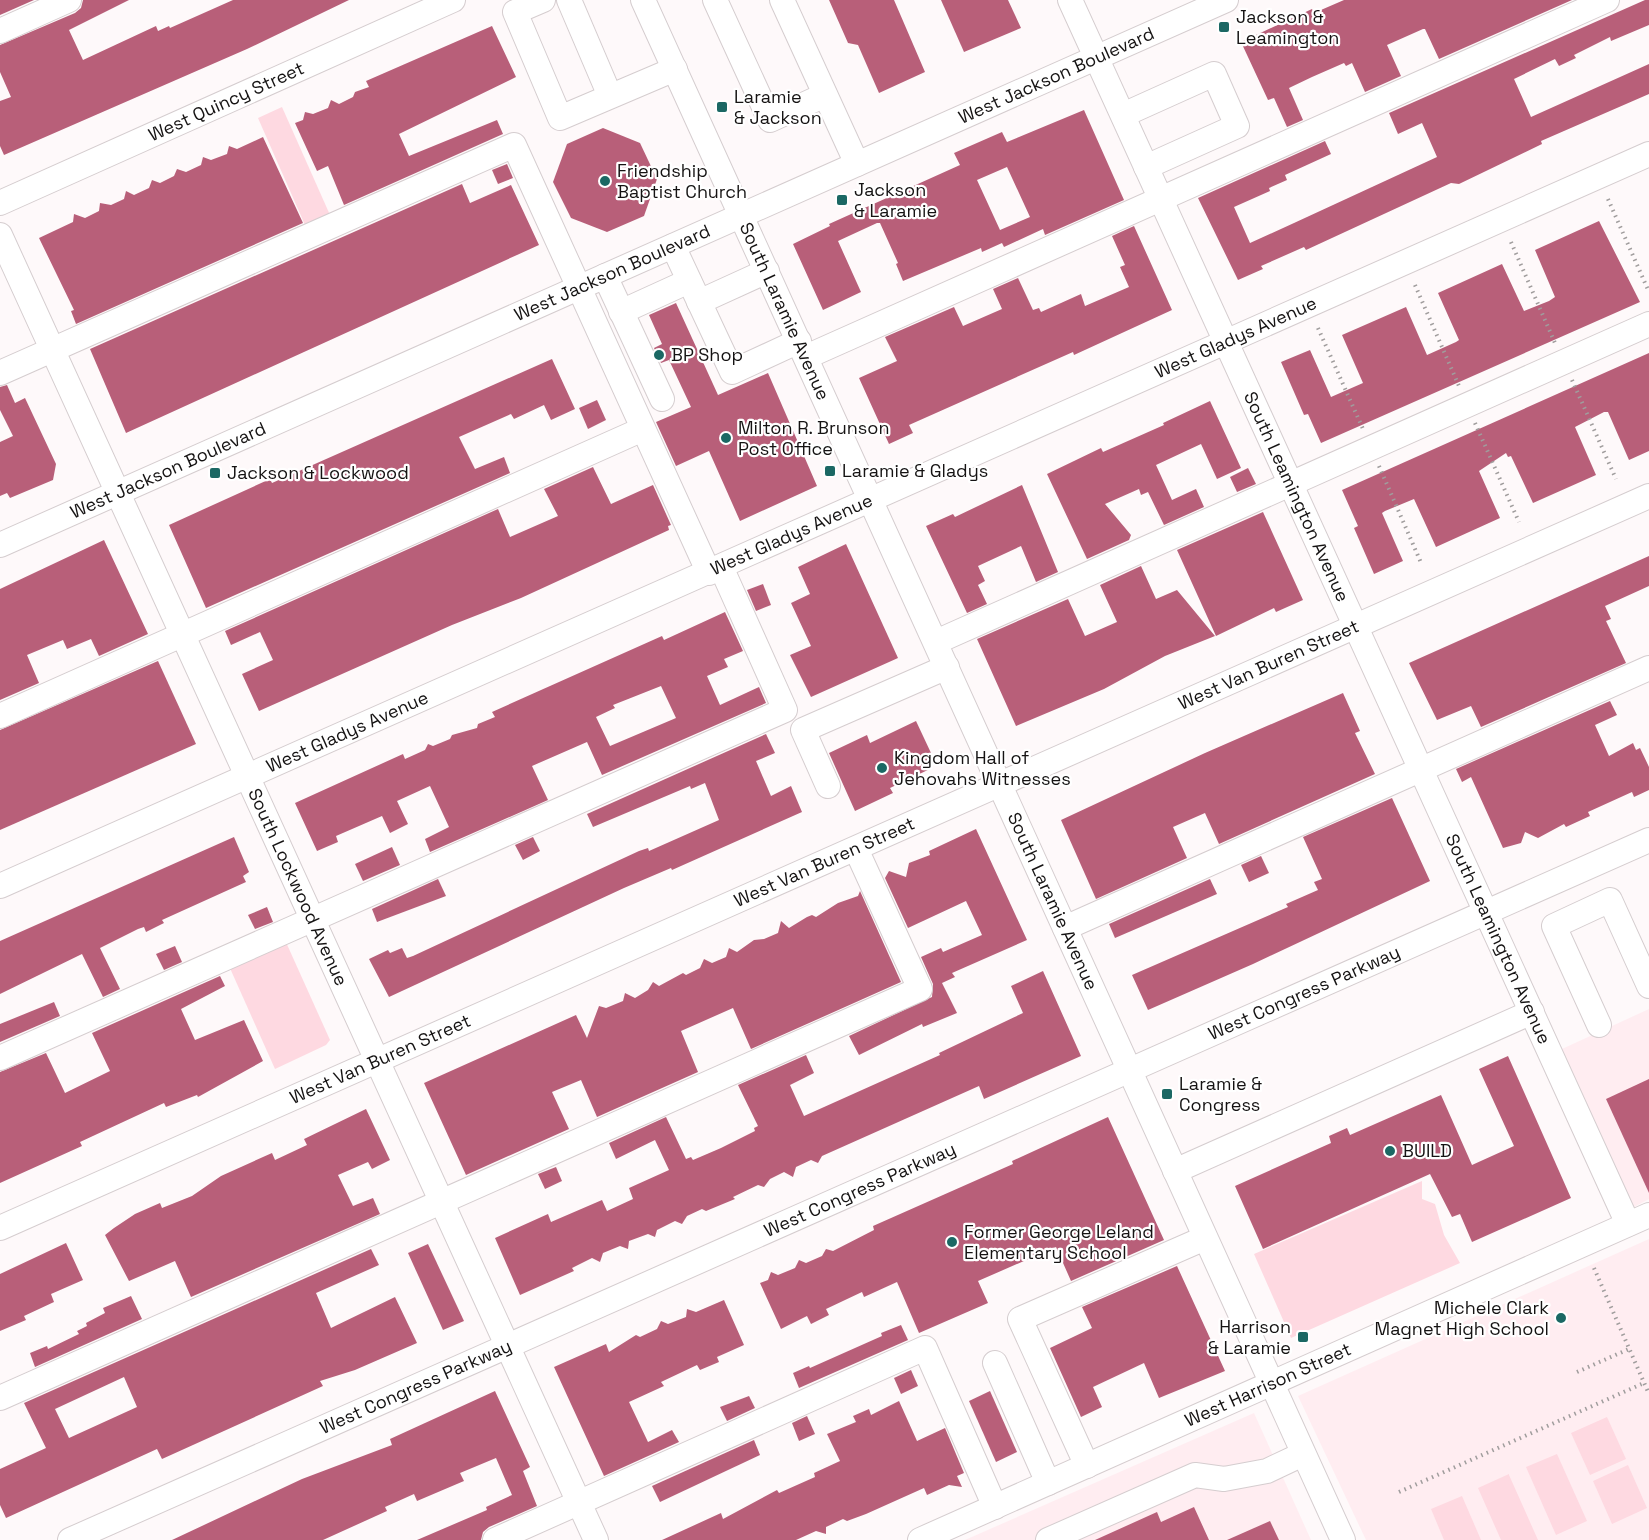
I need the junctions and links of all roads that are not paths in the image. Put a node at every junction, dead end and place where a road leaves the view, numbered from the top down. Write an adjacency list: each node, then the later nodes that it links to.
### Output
1 (69, 0): 11 (street)
2 (453, 0): 21 (street, West Quincy Street)
3 (543, 0): 15 (street)
4 (569, 0): 15 (street)
5 (643, 0): 13 (street, South Laramie Avenue)
6 (716, 0): 14 (street)
7 (782, 0): 14 (street)
8 (1070, 0): 12 (street, South Leamington Avenue)
9 (1226, 0): 12 (street, West Jackson Boulevard)
10 (1607, 0): 20 (street)
11 (0, 31)
12 (1096, 57): 16 (street, South Leamington Avenue); 18 (street, West Jackson Boulevard)
13 (675, 69): 15 (street); 22 (street, South Laramie Avenue)
14 (825, 94): 18 (street)
15 (610, 96)
16 (1123, 115): 19 (street, South Leamington Avenue); 19 (street)
17 (1649, 154): 31 (street, West Gladys Avenue)
18 (857, 164): 22 (street, West Jackson Boulevard)
19 (1146, 167): 20 (street, South Leamington Avenue)
20 (1162, 200): 31 (street, South Leamington Avenue); 32 (street)
21 (0, 203)
22 (742, 215): 24 (street, West Jackson Boulevard); 25 (street, South Laramie Avenue)
23 (0, 235): 33 (street, South Lockwood Avenue)
24 (673, 246): 26 (street, West Jackson Boulevard); 28 (street)
25 (767, 271): 28 (street); 32 (street, South Laramie Avenue)
26 (605, 276): 27 (street, West Jackson Boulevard); 29 (street)
27 (579, 288): 33 (street); 36 (street); 38 (street, West Jackson Boulevard)
28 (694, 291): 29 (street); 32 (street)
29 (621, 312): 35 (street)
30 (1649, 324): 37 (street)
31 (1227, 343): 37 (street, South Leamington Avenue); 40 (street, West Gladys Avenue)
32 (803, 349): 40 (street, South Laramie Avenue)
33 (52, 350): 34 (street); 38 (street, South Lockwood Avenue)
34 (0, 373)
35 (662, 399)
36 (643, 429): 42 (street); 44 (street)
37 (1291, 484): 43 (street, South Leamington Avenue); 45 (street)
38 (118, 493): 41 (street, West Jackson Boulevard); 44 (street, South Lockwood Avenue)
39 (1649, 496): 43 (street, West Van Buren Street)
40 (872, 501): 42 (street, West Gladys Avenue); 45 (street, South Laramie Avenue)
41 (0, 545)
42 (715, 570): 50 (street, West Gladys Avenue); 57 (street)
43 (1356, 626): 49 (street, South Leamington Avenue); 51 (street, West Van Buren Street)
44 (182, 634): 48 (street); 50 (street, South Lockwood Avenue)
45 (936, 642): 46 (street, South Laramie Avenue)
46 (947, 667): 51 (street, South Laramie Avenue); 52 (street)
47 (1649, 668): 49 (street)
48 (0, 716)
49 (1421, 770): 56 (street, South Leamington Avenue); 58 (street)
50 (248, 777): 55 (street, West Gladys Avenue); 57 (street, South Lockwood Avenue)
51 (1000, 784): 54 (street, West Van Buren Street); 58 (street, South Laramie Avenue)
52 (828, 786)
53 (1649, 840): 56 (street, West Congress Parkway)
54 (856, 849): 63 (street, West Van Buren Street); 66 (street)
55 (0, 886)
56 (1486, 912): 60 (street, South Leamington Avenue); 64 (street, West Congress Parkway)
57 (313, 919): 62 (street); 63 (street, South Lockwood Avenue)
58 (1065, 928): 64 (street, South Laramie Avenue)
59 (1649, 986): 61 (street)
60 (1532, 1012): 65 (street); 67 (street, South Leamington Avenue)
61 (1599, 1025)
62 (0, 1058)
63 (378, 1061): 66 (street, South Lockwood Avenue); 68 (street, West Van Buren Street)
64 (1130, 1071): 65 (street, South Laramie Avenue); 70 (street, West Congress Parkway)
65 (1175, 1171): 69 (street, South Laramie Avenue)
66 (442, 1202): 70 (street, South Lockwood Avenue); 73 (street)
67 (1639, 1219): 72 (street, West Harrison Street)
68 (0, 1228)
69 (1205, 1238): 72 (street, South Laramie Avenue); 75 (street)
70 (508, 1346): 77 (street, South Lockwood Avenue); 79 (street, West Congress Parkway)
71 (995, 1363): 76 (street)
72 (1271, 1384): 74 (street, South Laramie Avenue); 75 (street, West Harrison Street)
73 (0, 1398)
74 (1303, 1454): 83 (street); 84 (street, South Laramie Avenue)
75 (1087, 1466): 76 (street, West Harrison Street)
76 (1048, 1483): 78 (street, West Harrison Street)
77 (579, 1503): 78 (street); 80 (street); 81 (street, South Lockwood Avenue)
78 (995, 1507): 82 (street, West Harrison Street)
79 (70, 1540)
80 (495, 1540)
81 (596, 1540)
82 (920, 1540)
83 (1048, 1540)
84 (1343, 1540)

